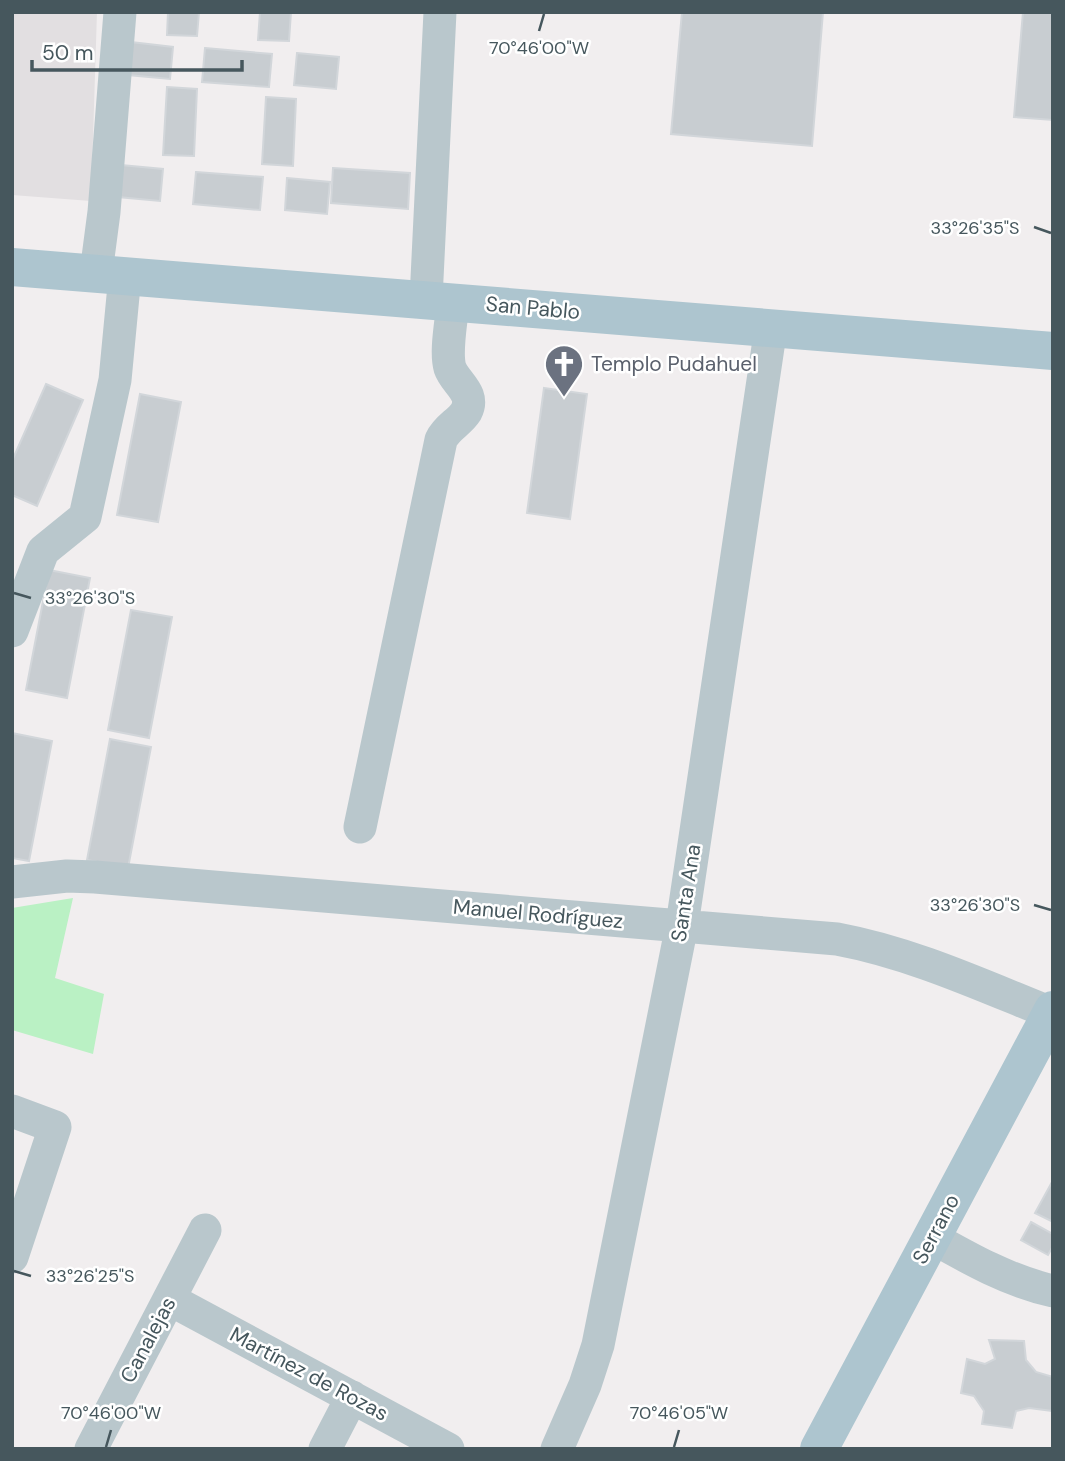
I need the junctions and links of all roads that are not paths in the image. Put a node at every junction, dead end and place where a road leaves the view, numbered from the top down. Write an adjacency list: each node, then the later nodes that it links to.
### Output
1 (120, 12): 4 (street)
2 (440, 12): 5 (street)
3 (12, 267): 4 (main road, San Pablo)
4 (111, 274): 5 (main road, San Pablo); 8 (street)
5 (440, 300): 6 (main road, San Pablo); 9 (street)
6 (771, 327): 7 (main road, San Pablo); 11 (street, Santa Ana)
7 (1053, 351)
8 (12, 631)
9 (360, 827)
10 (12, 882): 11 (street, Manuel Rodríguez)
11 (682, 925): 12 (street, Manuel Rodríguez); 23 (street, Santa Ana)
12 (1052, 1012): 15 (main road, Serrano)
13 (12, 1111): 16 (street)
14 (205, 1230): 18 (street, Canalejas)
15 (931, 1237): 17 (street); 24 (main road, Serrano)
16 (12, 1256)
17 (1053, 1291)
18 (169, 1299): 19 (street, Martínez de Rozas); 20 (street, Canalejas)
19 (352, 1397): 21 (street); 22 (street, Martínez de Rozas)
20 (91, 1449)
21 (325, 1449)
22 (448, 1449)
23 (557, 1449)
24 (819, 1449)

